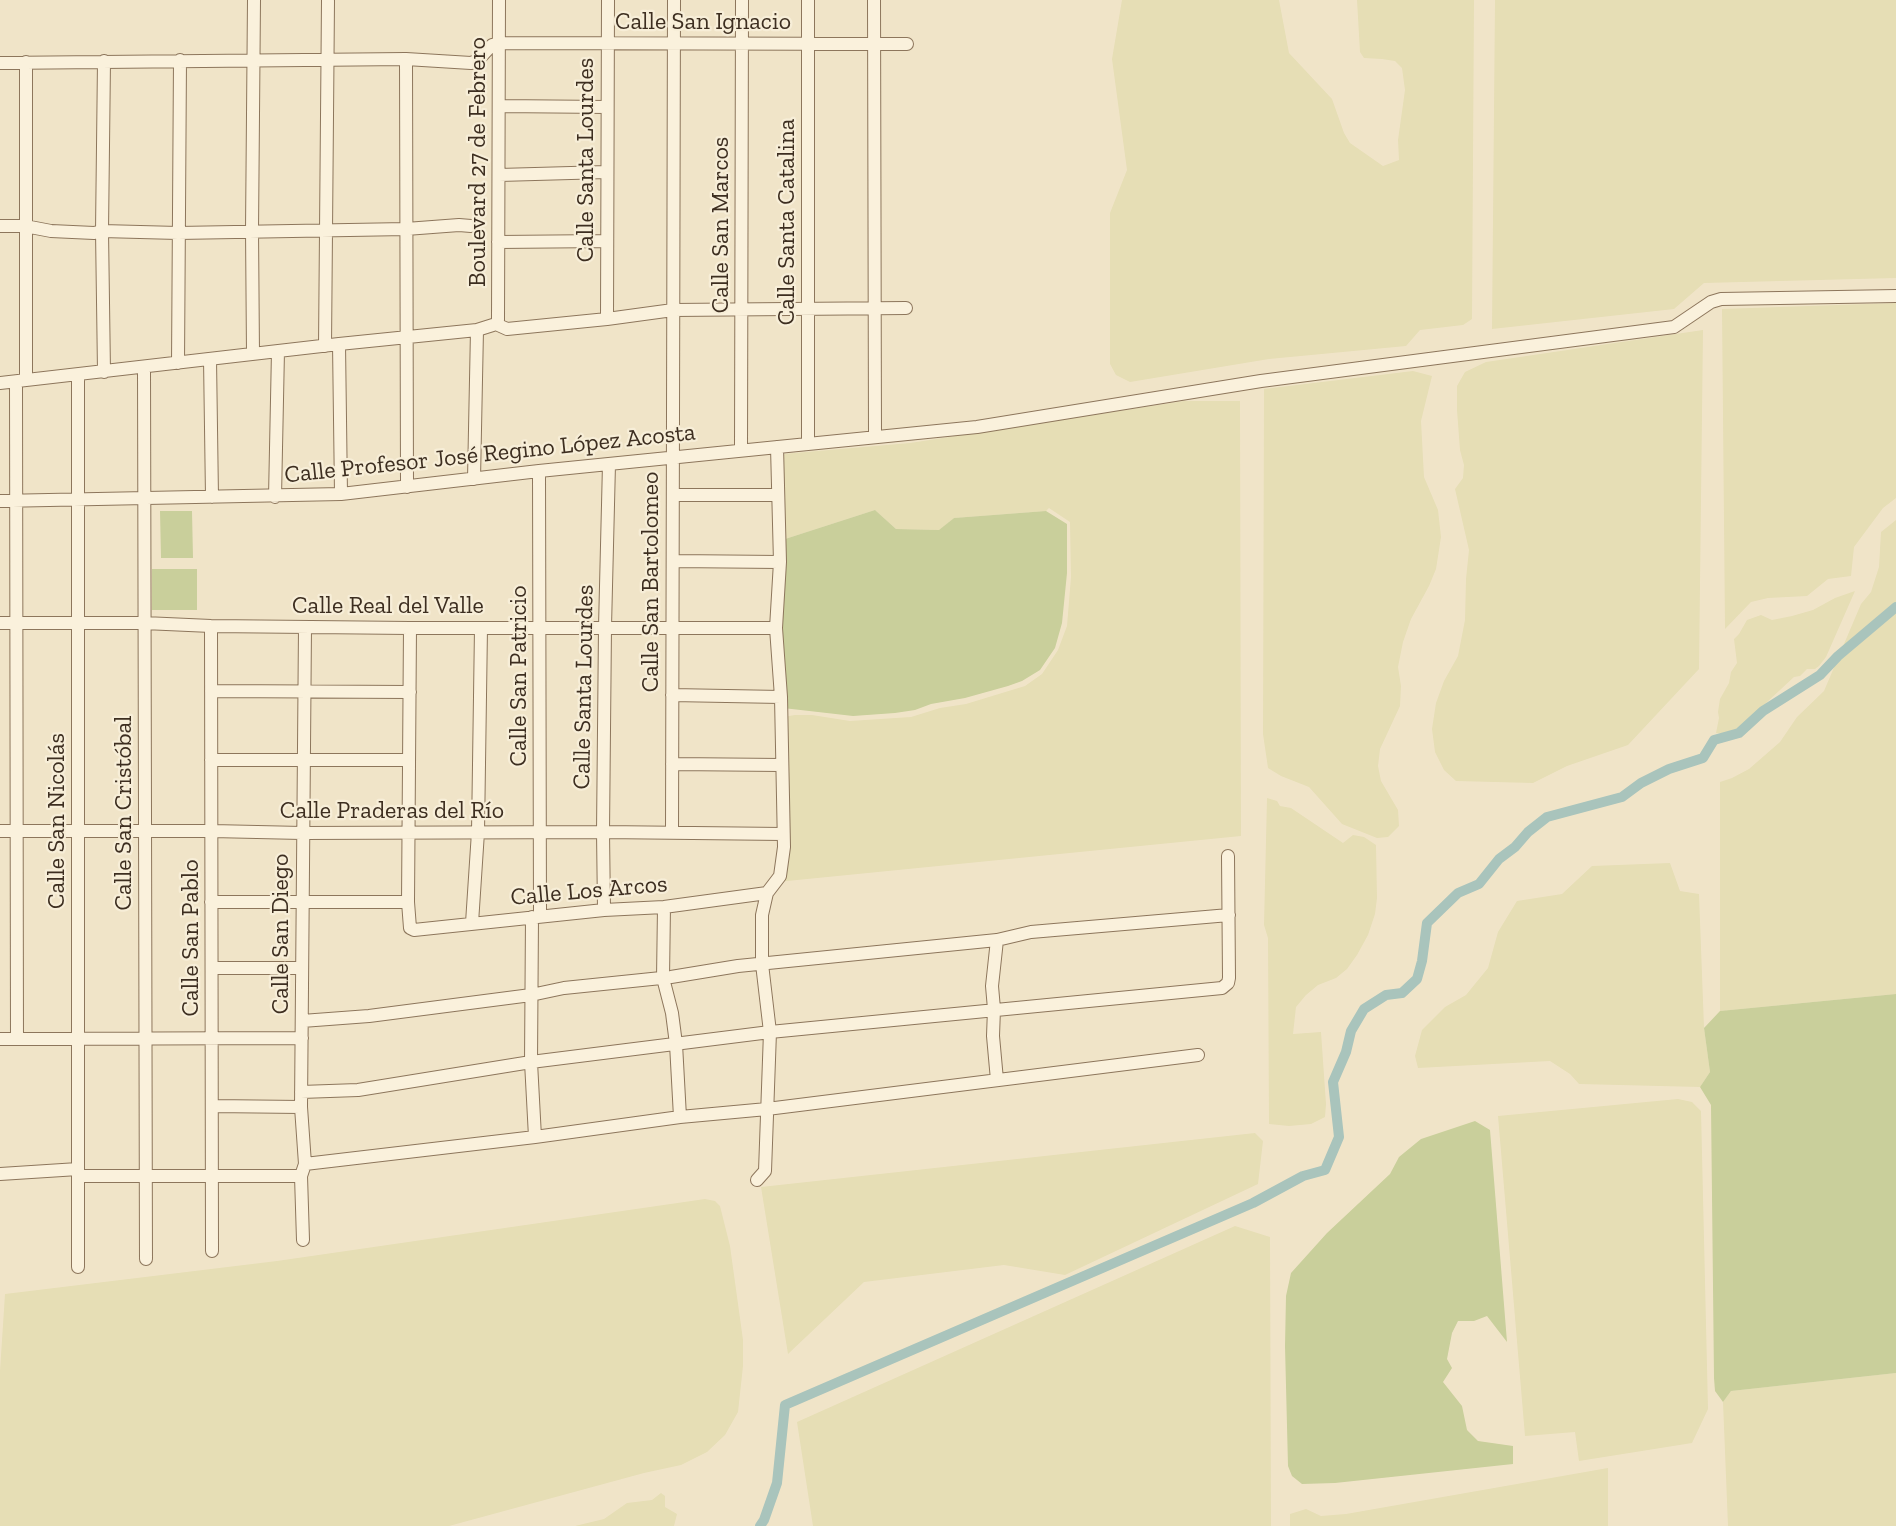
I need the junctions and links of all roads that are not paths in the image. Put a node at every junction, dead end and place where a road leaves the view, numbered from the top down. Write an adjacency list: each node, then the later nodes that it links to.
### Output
1 (254, 0): 20 (street)
2 (500, 0): 9 (street, Boulevard 27 de Febrero)
3 (608, 0): 10 (street, Calle Santa Lourdes)
4 (674, 0): 11 (street, Calle San Bartolomeo)
5 (742, 0): 12 (street, Calle San Marcos)
6 (808, 0): 13 (street, Calle Santa Catalina)
7 (874, 0): 14 (street)
8 (328, 2): 17 (street)
9 (500, 43): 10 (street, Calle San Ignacio); 16 (street); 23 (street, Boulevard 27 de Febrero)
10 (608, 43): 11 (street, Calle San Ignacio); 24 (street, Calle Santa Lourdes)
11 (674, 43): 12 (street, Calle San Ignacio); 42 (street, Calle San Bartolomeo)
12 (742, 44): 13 (street, Calle San Ignacio); 40 (street, Calle San Marcos)
13 (808, 44): 14 (street, Calle San Ignacio); 38 (street, Calle Santa Catalina)
14 (873, 44): 15 (street, Calle San Ignacio); 41 (street)
15 (907, 44)
16 (406, 58): 17 (street); 30 (street)
17 (328, 59): 20 (street); 32 (street)
18 (104, 60): 19 (street); 21 (street); 33 (street)
19 (180, 60): 20 (street); 34 (street)
20 (253, 61): 31 (street)
21 (26, 62): 22 (street); 28 (street)
22 (0, 63)
23 (499, 106): 24 (street); 26 (street, Boulevard 27 de Febrero)
24 (607, 107): 25 (street, Calle Santa Lourdes)
25 (607, 172): 26 (street); 35 (street, Calle Santa Lourdes)
26 (499, 175): 36 (street, Boulevard 27 de Febrero)
27 (0, 226): 28 (street)
28 (25, 226): 33 (street); 56 (street)
29 (471, 226): 30 (street)
30 (406, 229): 32 (street); 46 (street)
31 (252, 230): 32 (street); 34 (street); 50 (street)
32 (326, 230): 48 (street)
33 (102, 231): 34 (street); 54 (street)
34 (178, 233): 52 (street)
35 (607, 241): 36 (street); 43 (street, Calle Santa Lourdes)
36 (498, 242): 44 (street, Boulevard 27 de Febrero)
37 (1896, 296): 58 (street, Calle Profesor José Regino López Acosta)
38 (808, 308): 40 (street); 41 (street); 59 (street, Calle Santa Catalina)
39 (906, 308): 41 (street)
40 (741, 309): 42 (street); 61 (street, Calle San Marcos)
41 (875, 309): 58 (street)
42 (673, 310): 43 (street); 62 (street, Calle San Bartolomeo)
43 (607, 319): 44 (street)
44 (496, 324): 45 (street)
45 (477, 330): 46 (street); 65 (street)
46 (407, 337): 47 (street); 66 (street)
47 (339, 344): 48 (street); 67 (street)
48 (325, 346): 49 (street)
49 (278, 351): 50 (street); 70 (street)
50 (253, 354): 51 (street)
51 (210, 359): 52 (street); 71 (street)
52 (178, 363): 53 (street)
53 (144, 367): 54 (street); 72 (street, Calle San Cristóbal)
54 (104, 372): 55 (street)
55 (78, 375): 56 (street); 73 (street, Calle San Nicolás)
56 (21, 381): 57 (street); 74 (street)
57 (0, 383)
58 (875, 437): 59 (street, Calle Profesor José Regino López Acosta)
59 (808, 444): 60 (street, Calle Profesor José Regino López Acosta)
60 (777, 447): 61 (street, Calle Profesor José Regino López Acosta); 69 (street)
61 (741, 450): 62 (street, Calle Profesor José Regino López Acosta)
62 (673, 458): 63 (street, Calle Profesor José Regino López Acosta); 68 (street, Calle San Bartolomeo)
63 (609, 464): 64 (street, Calle Profesor José Regino López Acosta); 84 (street, Calle Santa Lourdes)
64 (538, 471): 65 (street, Calle Profesor José Regino López Acosta); 88 (street, Calle San Patricio)
65 (474, 479): 66 (street, Calle Profesor José Regino López Acosta)
66 (407, 487): 67 (street, Calle Profesor José Regino López Acosta)
67 (341, 494): 70 (street, Calle Profesor José Regino López Acosta)
68 (673, 495): 69 (street); 76 (street, Calle San Bartolomeo)
69 (778, 495): 77 (street)
70 (275, 496): 71 (street, Calle Profesor José Regino López Acosta)
71 (212, 497): 72 (street, Calle Profesor José Regino López Acosta)
72 (144, 498): 73 (street, Calle Profesor José Regino López Acosta); 81 (street, Calle San Cristóbal)
73 (79, 499): 74 (street, Calle Profesor José Regino López Acosta); 80 (street, Calle San Nicolás)
74 (16, 500): 75 (street, Calle Profesor José Regino López Acosta); 79 (street)
75 (0, 501)
76 (673, 561): 77 (street); 85 (street, Calle San Bartolomeo)
77 (780, 562): 89 (street)
78 (0, 623): 79 (street, Calle Real del Valle)
79 (16, 623): 80 (street, Calle Real del Valle); 101 (street)
80 (78, 623): 81 (street, Calle Real del Valle); 102 (street, Calle San Nicolás)
81 (144, 623): 82 (street, Calle Real del Valle); 103 (street, Calle San Cristóbal)
82 (211, 626): 83 (street, Calle Real del Valle); 90 (street, Calle San Pablo)
83 (305, 627): 86 (street, Calle Real del Valle); 91 (street, Calle San Diego)
84 (605, 627): 85 (street, Calle Real del Valle); 88 (street, Calle Real del Valle); 108 (street, Calle Santa Lourdes)
85 (672, 627): 89 (street, Calle Real del Valle); 93 (street, Calle San Bartolomeo)
86 (410, 628): 87 (street, Calle Real del Valle); 92 (street)
87 (481, 628): 88 (street, Calle Real del Valle); 106 (street)
88 (540, 628): 107 (street, Calle San Patricio)
89 (776, 628): 94 (street)
90 (211, 691): 91 (street); 95 (street, Calle San Pablo)
91 (304, 691): 92 (street); 96 (street, Calle San Diego)
92 (410, 692): 97 (street)
93 (672, 695): 94 (street); 98 (street, Calle San Bartolomeo)
94 (781, 697): 99 (street)
95 (212, 760): 96 (street); 104 (street, Calle San Pablo)
96 (303, 760): 97 (street); 110 (street, Calle San Diego)
97 (409, 760): 105 (street)
98 (672, 764): 99 (street); 109 (street, Calle San Bartolomeo)
99 (782, 765): 111 (street)
100 (0, 831): 101 (street, Calle Praderas del Río)
101 (17, 831): 102 (street, Calle Praderas del Río); 131 (street)
102 (78, 831): 103 (street, Calle Praderas del Río); 136 (street, Calle San Nicolás)
103 (145, 831): 104 (street, Calle Praderas del Río); 132 (street, Calle San Cristóbal)
104 (212, 831): 110 (street, Calle Praderas del Río); 114 (street, Calle San Pablo)
105 (409, 832): 106 (street, Calle Praderas del Río); 110 (street, Calle Praderas del Río); 115 (street)
106 (478, 832): 107 (street, Calle Praderas del Río); 121 (street)
107 (540, 832): 108 (street, Calle Praderas del Río); 120 (street, Calle San Patricio)
108 (603, 832): 109 (street, Calle Praderas del Río); 118 (street, Calle Santa Lourdes)
109 (672, 832): 111 (street, Calle Praderas del Río)
110 (302, 833): 116 (street, Calle San Diego)
111 (783, 834): 113 (street)
112 (1228, 855): 119 (street)
113 (767, 893): 117 (street, Calle Los Arcos); 123 (street)
114 (211, 902): 116 (street); 124 (street, Calle San Pablo)
115 (408, 902): 116 (street); 121 (street, Calle Los Arcos)
116 (302, 903): 125 (street, Calle San Diego)
117 (664, 907): 118 (street, Calle Los Arcos); 126 (street)
118 (604, 910): 120 (street, Calle Los Arcos)
119 (1229, 915): 122 (street); 128 (street)
120 (536, 917): 121 (street, Calle Los Arcos); 127 (street, Calle San Patricio)
121 (472, 923)
122 (997, 940): 123 (street); 128 (street)
123 (762, 964): 126 (street); 130 (street)
124 (212, 968): 125 (street); 133 (street, Calle San Pablo)
125 (302, 968): 129 (street, Calle San Diego)
126 (663, 978): 127 (street); 137 (street)
127 (531, 995): 129 (street); 139 (street, Calle San Patricio)
128 (994, 1010): 130 (street); 140 (street)
129 (302, 1021): 134 (street, Calle San Diego)
130 (770, 1032): 137 (street); 144 (street)
131 (17, 1038): 135 (street); 136 (street)
132 (145, 1038): 133 (street); 136 (street); 150 (street, Calle San Cristóbal)
133 (212, 1038): 134 (street); 142 (street, Calle San Pablo)
134 (302, 1038): 141 (street, Calle San Diego)
135 (0, 1039)
136 (78, 1039): 148 (street, Calle San Nicolás)
137 (676, 1044): 139 (street); 145 (street)
138 (1198, 1055): 140 (street)
139 (531, 1062): 141 (street); 146 (street, Calle San Patricio)
140 (997, 1080): 144 (street)
141 (301, 1092): 143 (street, Calle San Diego)
142 (212, 1106): 143 (street); 151 (street, Calle San Pablo)
143 (301, 1107): 147 (street, Calle San Diego)
144 (767, 1109): 145 (street); 152 (street)
145 (680, 1117): 146 (street)
146 (534, 1137): 147 (street)
147 (303, 1170): 151 (street); 153 (street, Calle San Diego)
148 (78, 1172): 149 (street); 150 (street); 156 (street, Calle San Nicolás)
149 (0, 1174)
150 (146, 1176): 151 (street); 155 (street, Calle San Cristóbal)
151 (212, 1176): 154 (street, Calle San Pablo)
152 (757, 1180)
153 (303, 1240)
154 (213, 1251)
155 (146, 1258)
156 (78, 1267)

